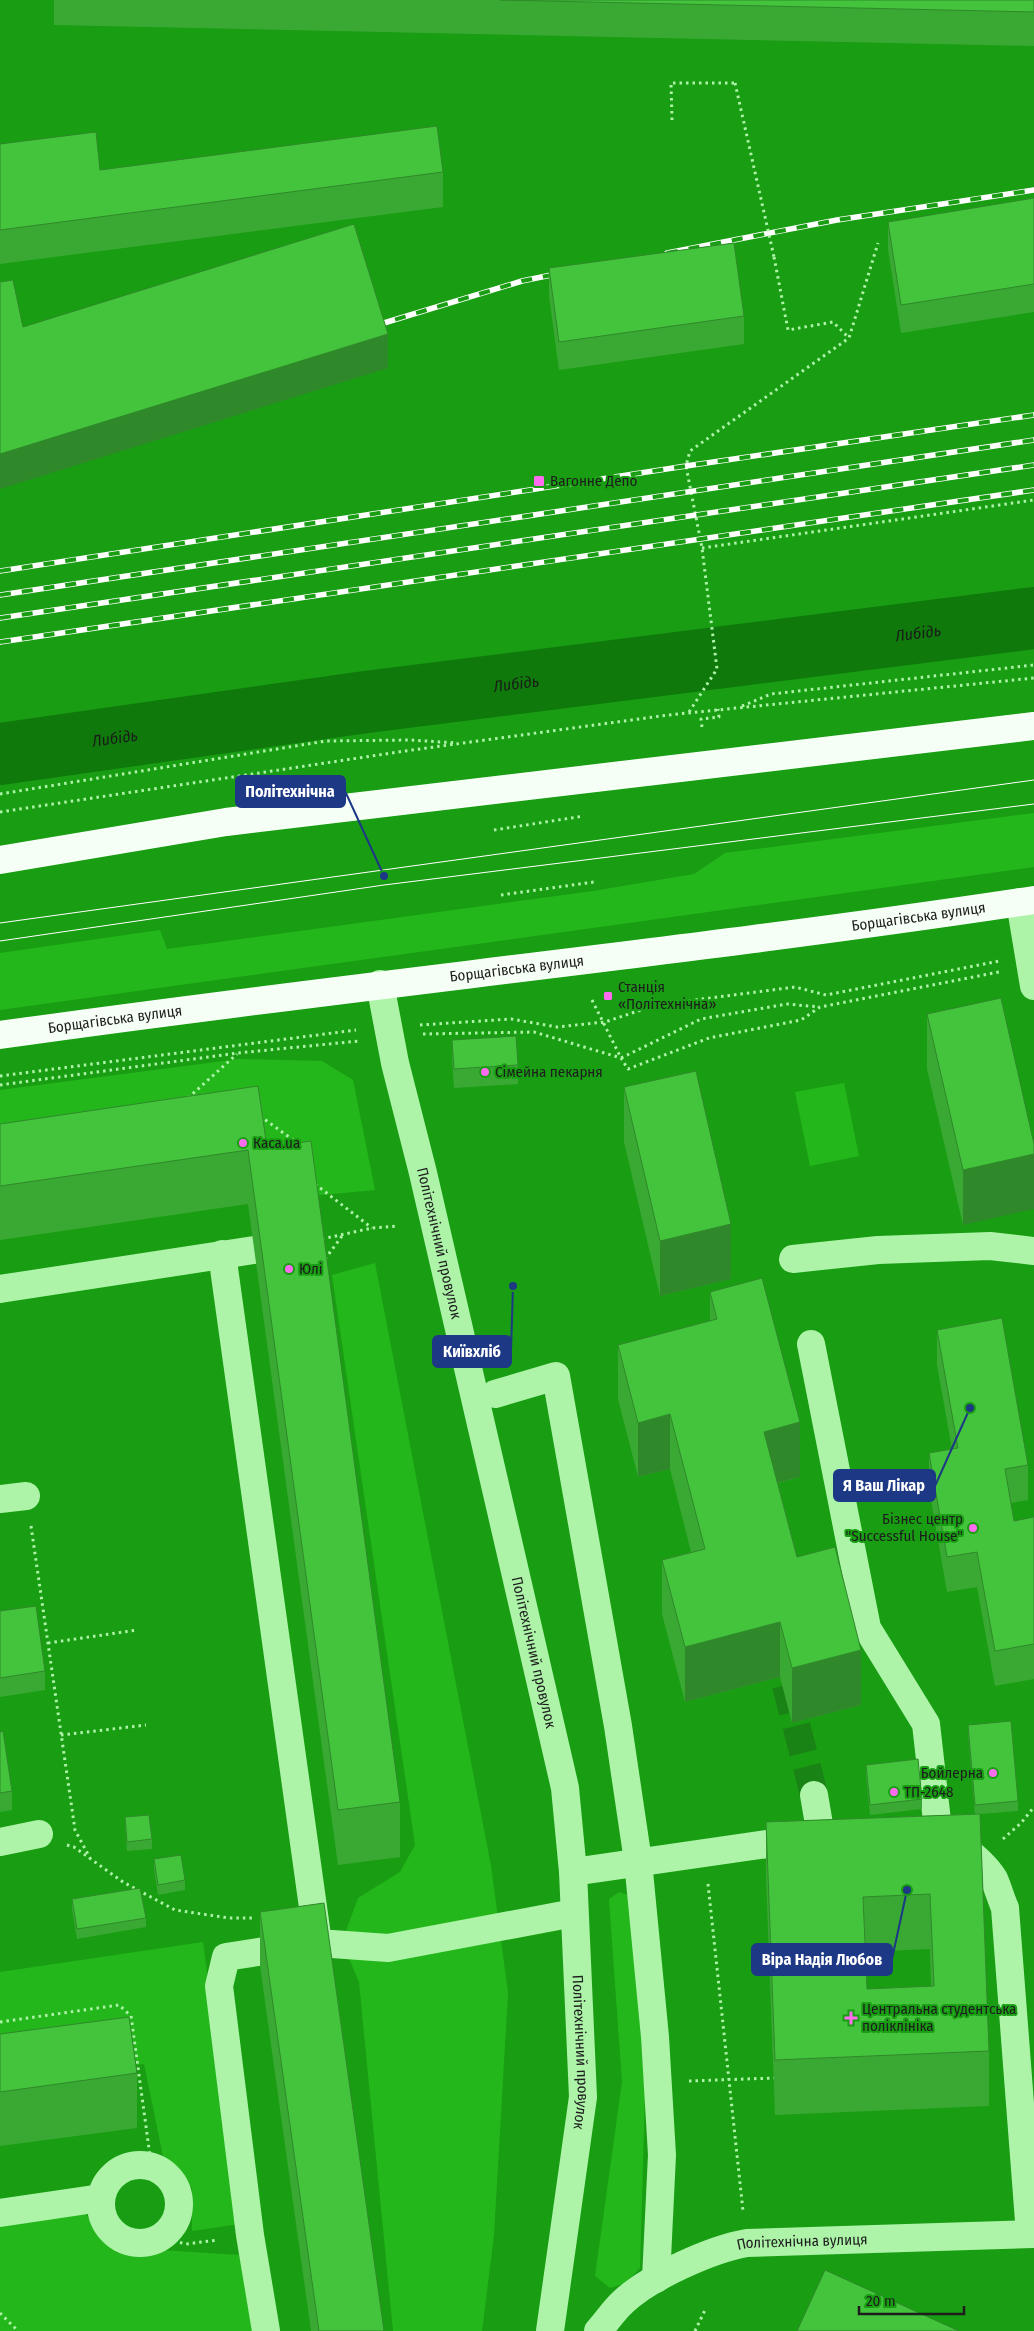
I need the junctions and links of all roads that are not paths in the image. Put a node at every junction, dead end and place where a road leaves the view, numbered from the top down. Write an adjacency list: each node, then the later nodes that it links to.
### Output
1 (1034, 726): 2 (main road)
2 (0, 860)
3 (1027, 901): 4 (street); 5 (main road, Борщагівська вулиця)
4 (1031, 969)
5 (380, 984): 6 (main road, Борщагівська вулиця); 22 (street, Політехнічний провулок)
6 (0, 1035)
7 (254, 1250): 9 (street)
8 (1034, 1252): 10 (street)
9 (222, 1254): 11 (street); 24 (street)
10 (793, 1259)
11 (0, 1289)
12 (811, 1344): 15 (street)
13 (495, 1394): 21 (street)
14 (814, 1795): 19 (street)
15 (937, 1821): 16 (street); 27 (street)
16 (908, 1825)
17 (850, 1832): 19 (street)
18 (39, 1834): 20 (street)
19 (821, 1836): 21 (street)
20 (0, 1842)
21 (638, 1861): 22 (street); 28 (street)
22 (573, 1872): 23 (street, Політехнічний провулок)
23 (574, 1913): 24 (street); 30 (street, Політехнічний провулок)
24 (318, 1943): 29 (street)
25 (101, 2198): 25 (street); 26 (street)
26 (0, 2213)
27 (1032, 2234): 28 (street, Політехнічна вулиця)
28 (656, 2279): 31 (street, Політехнічна вулиця)
29 (266, 2331)
30 (550, 2331)
31 (598, 2331)

